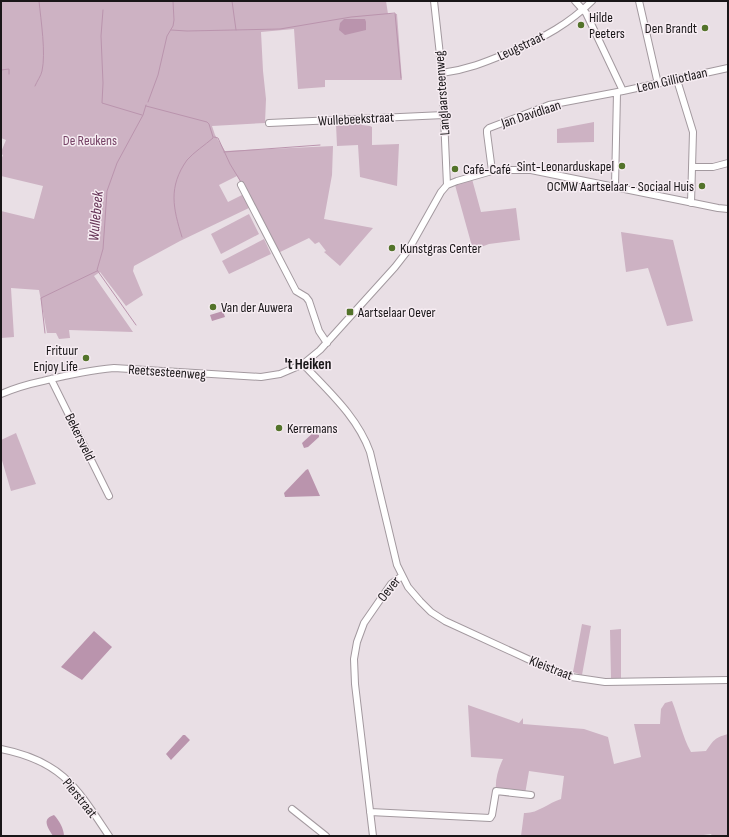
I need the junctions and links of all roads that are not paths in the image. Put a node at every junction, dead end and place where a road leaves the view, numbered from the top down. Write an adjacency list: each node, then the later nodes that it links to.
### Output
1 (434, 1): 7 (street, Langlaarsteenweg)
2 (575, 1): 5 (street)
3 (592, 1): 5 (street, Leugstraat)
4 (639, 1): 9 (street)
5 (583, 10): 7 (street, Leugstraat); 10 (street)
6 (728, 68): 8 (street, Leon Gilliotlaan)
7 (442, 73): 11 (street, Langlaarsteenweg)
8 (677, 80): 9 (street, Leon Gilliotlaan); 14 (street)
9 (658, 84): 10 (street, Leon Gilliotlaan)
10 (620, 92): 15 (street, Jan Davidlaan); 18 (street)
11 (444, 115): 12 (street, Wullebeekstraat); 17 (street, Langlaarsteenweg)
12 (269, 124)
13 (728, 163): 14 (street)
14 (692, 167): 19 (street)
15 (492, 171): 17 (street); 18 (street)
16 (241, 185): 21 (street)
17 (447, 185): 21 (street, Reetsesteenweg)
18 (614, 186): 19 (street)
19 (691, 203): 20 (street)
20 (728, 209)
21 (327, 343): 22 (street, Reetsesteenweg)
22 (303, 364): 23 (street, Reetsesteenweg); 28 (street, Oever)
23 (51, 379): 25 (street, Reetsesteenweg); 27 (street, Bekersveld)
24 (1, 389): 25 (street)
25 (8, 391): 26 (street, Reetsesteenweg)
26 (1, 394)
27 (109, 496)
28 (402, 576): 29 (street, Kleistraat); 33 (street, Oever)
29 (728, 680)
30 (1, 749): 34 (street, Pierstraat)
31 (531, 795): 33 (street)
32 (292, 809): 35 (street)
33 (370, 812): 36 (street, Oever)
34 (109, 836)
35 (326, 836)
36 (373, 836)

